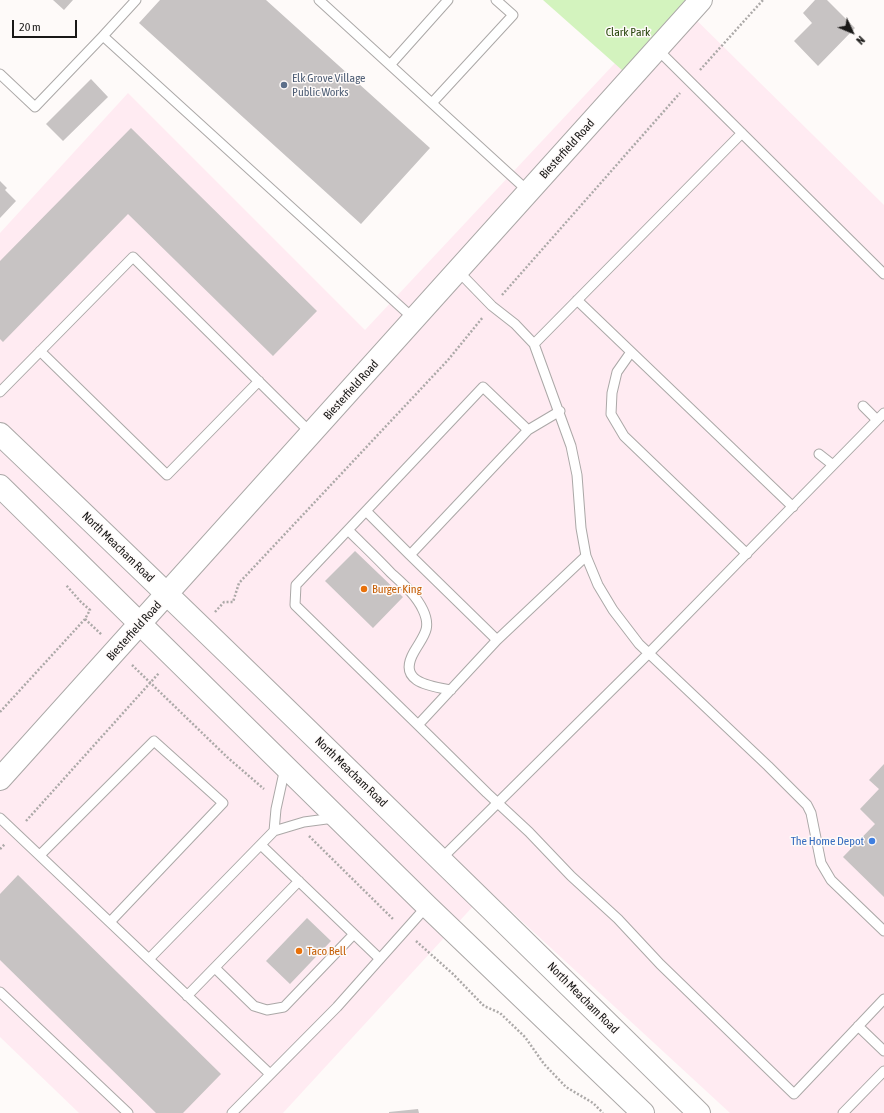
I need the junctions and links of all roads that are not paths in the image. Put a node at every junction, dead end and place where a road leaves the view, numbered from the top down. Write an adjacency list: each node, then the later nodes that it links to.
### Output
1 (136, 0): 6 (lane)
2 (319, 0): 8 (lane)
3 (448, 0): 8 (lane)
4 (496, 0): 10 (lane)
5 (701, 0): 7 (main road, Biesterfield Road)
6 (103, 36): 9 (lane); 16 (lane)
7 (657, 49): 11 (lane); 12 (main road, Biesterfield Road)
8 (390, 65): 10 (lane)
9 (0, 74)
10 (432, 103): 12 (lane)
11 (742, 133): 14 (lane); 15 (lane)
12 (529, 192): 13 (main road, Biesterfield Road)
13 (458, 271): 16 (main road, Biesterfield Road); 17 (lane)
14 (884, 274)
15 (577, 300): 17 (lane); 19 (lane)
16 (414, 319): 28 (main road, Biesterfield Road)
17 (534, 344): 23 (lane)
18 (40, 351): 20 (lane); 20 (lane); 21 (lane)
19 (631, 352): 32 (lane); 35 (lane)
20 (259, 381): 28 (lane)
21 (0, 392)
22 (863, 406): 25 (lane)
23 (560, 411): 26 (lane); 37 (lane)
24 (884, 413): 25 (lane)
25 (877, 420): 30 (lane)
26 (528, 430): 33 (lane); 36 (lane)
27 (0, 434): 38 (main road, North Meacham Road)
28 (312, 434): 38 (main road, Biesterfield Road)
29 (819, 454): 30 (lane)
30 (833, 465): 32 (lane)
31 (0, 486): 39 (main road)
32 (793, 507): 35 (lane)
33 (366, 511): 34 (lane); 36 (lane)
34 (348, 530): 42 (lane); 43 (lane)
35 (747, 554): 41 (lane)
36 (410, 556): 40 (lane)
37 (586, 556): 40 (lane); 41 (lane)
38 (168, 594): 39 (main road, Biesterfield Road); 52 (main road, North Meacham Road)
39 (141, 623): 44 (main road); 45 (main road, Biesterfield Road)
40 (497, 640): 42 (lane)
41 (649, 653): 46 (lane); 56 (lane)
42 (451, 690): 43 (lane)
43 (418, 724): 46 (lane)
44 (285, 766): 47 (main road); 49 (lane)
45 (0, 779)
46 (498, 804): 52 (lane); 64 (lane)
47 (337, 817): 49 (lane); 54 (main road)
48 (0, 818): 51 (lane)
49 (274, 831): 50 (lane)
50 (261, 845): 53 (lane); 58 (lane)
51 (40, 856): 55 (lane); 55 (lane)
52 (441, 859): 71 (main road, North Meacham Road)
53 (299, 881): 57 (lane); 60 (lane)
54 (427, 906): 59 (lane); 70 (main road)
55 (110, 922): 58 (lane)
56 (884, 932)
57 (354, 934): 59 (lane); 60 (lane)
58 (149, 959): 62 (lane)
59 (380, 959): 67 (lane)
60 (215, 968): 62 (lane)
61 (0, 992): 68 (lane)
62 (188, 996): 67 (lane)
63 (884, 999): 64 (lane)
64 (858, 1026): 65 (lane)
65 (884, 1051)
66 (884, 1071): 72 (lane)
67 (270, 1074): 69 (lane)
68 (128, 1113)
69 (232, 1113)
70 (643, 1113)
71 (699, 1113)
72 (843, 1113)

